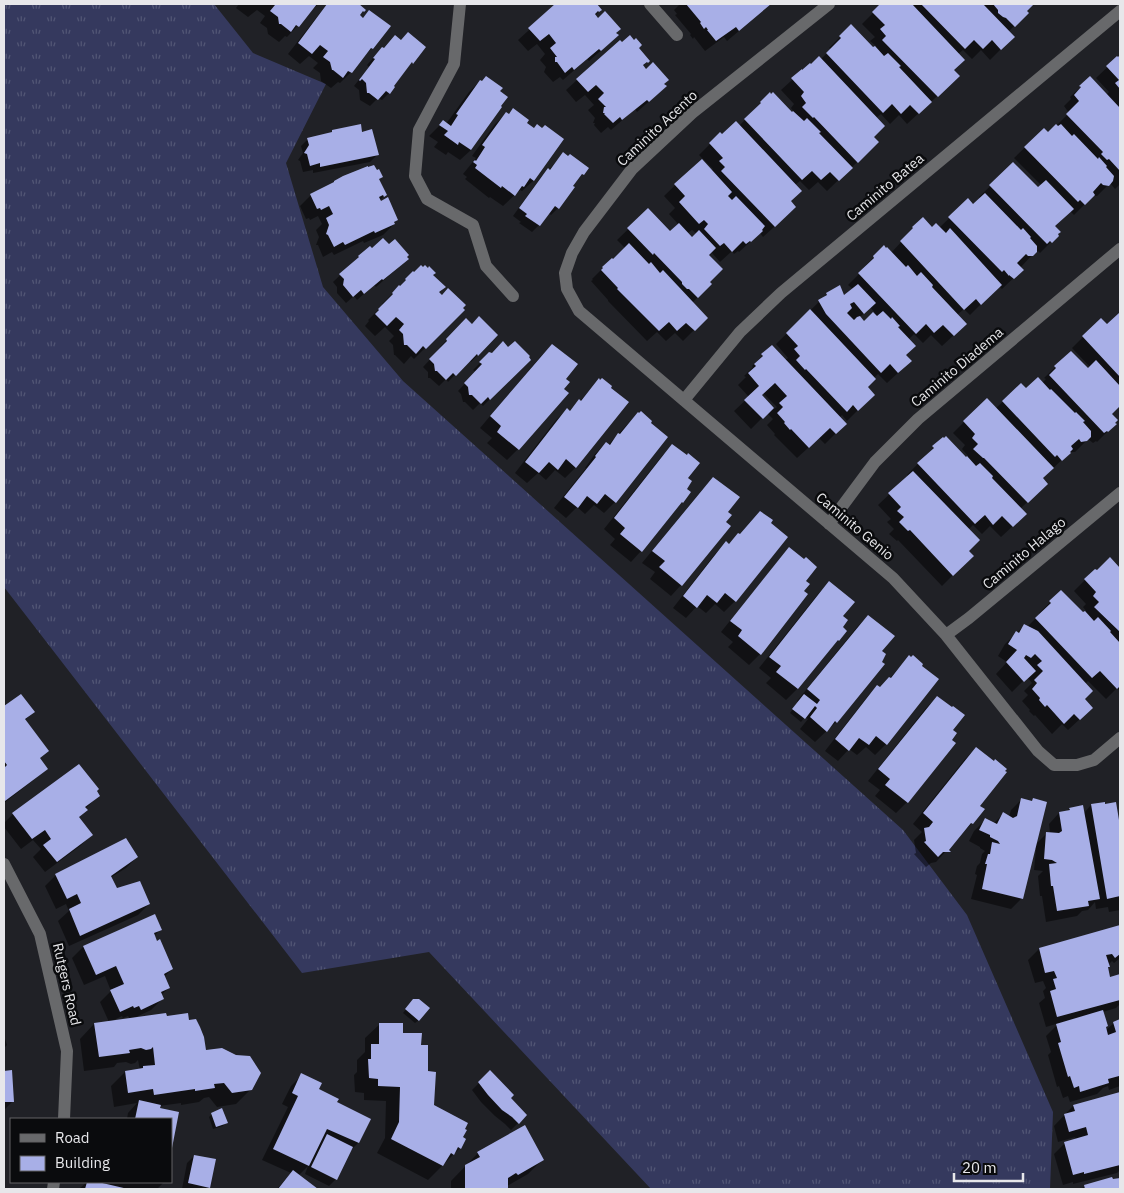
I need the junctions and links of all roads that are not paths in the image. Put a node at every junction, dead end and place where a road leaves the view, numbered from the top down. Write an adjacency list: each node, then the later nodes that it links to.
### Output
1 (460, 4): 7 (street)
2 (650, 4): 5 (street)
3 (829, 4): 8 (street, Caminito Acento)
4 (1120, 11): 9 (street, Caminito Batea)
5 (677, 35)
6 (1120, 249): 11 (street, Caminito Diadema)
7 (513, 296)
8 (579, 311): 9 (street, Caminito Genio)
9 (684, 400): 11 (street, Caminito Genio)
10 (1120, 493): 12 (street, Caminito Halago)
11 (829, 524): 12 (street, Caminito Genio)
12 (946, 635): 13 (street, Caminito Genio)
13 (1120, 738)
14 (4, 864): 15 (street, Rutgers Road)
15 (64, 1118)

